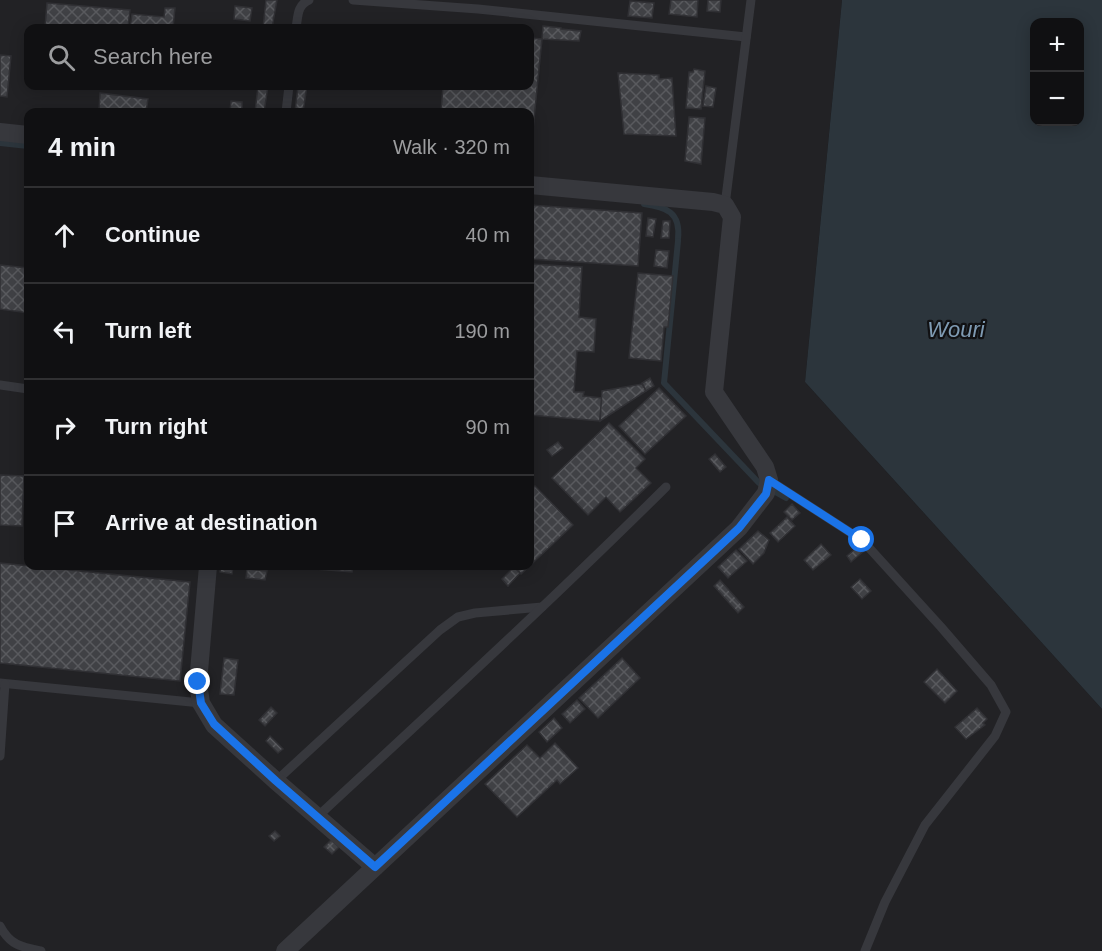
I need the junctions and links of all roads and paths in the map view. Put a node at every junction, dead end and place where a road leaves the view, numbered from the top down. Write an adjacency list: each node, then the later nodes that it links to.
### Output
1 (309, 0): 5 (lane)
2 (353, 0): 4 (lane)
3 (751, 0): 6 (lane)
4 (479, 5): 6 (lane)
5 (296, 24)
6 (746, 37): 12 (lane)
7 (289, 90): 8 (lane)
8 (286, 108)
9 (0, 132): 10 (street)
10 (24, 135)
11 (534, 185): 12 (street)
12 (725, 205): 15 (street)
13 (0, 385): 14 (lane)
14 (24, 388)
15 (769, 480): 24 (street); 28 (lane)
16 (666, 488): 18 (lane)
17 (208, 570): 20 (street)
18 (542, 607): 22 (lane); 23 (lane)
19 (3, 683): 20 (lane); 21 (lane)
20 (201, 703): 22 (street)
21 (0, 756)
22 (276, 781): 23 (street)
23 (317, 817): 24 (street)
24 (375, 867): 27 (street)
25 (0, 927): 26 (lane)
26 (41, 951)
27 (285, 951)
28 (865, 951)

